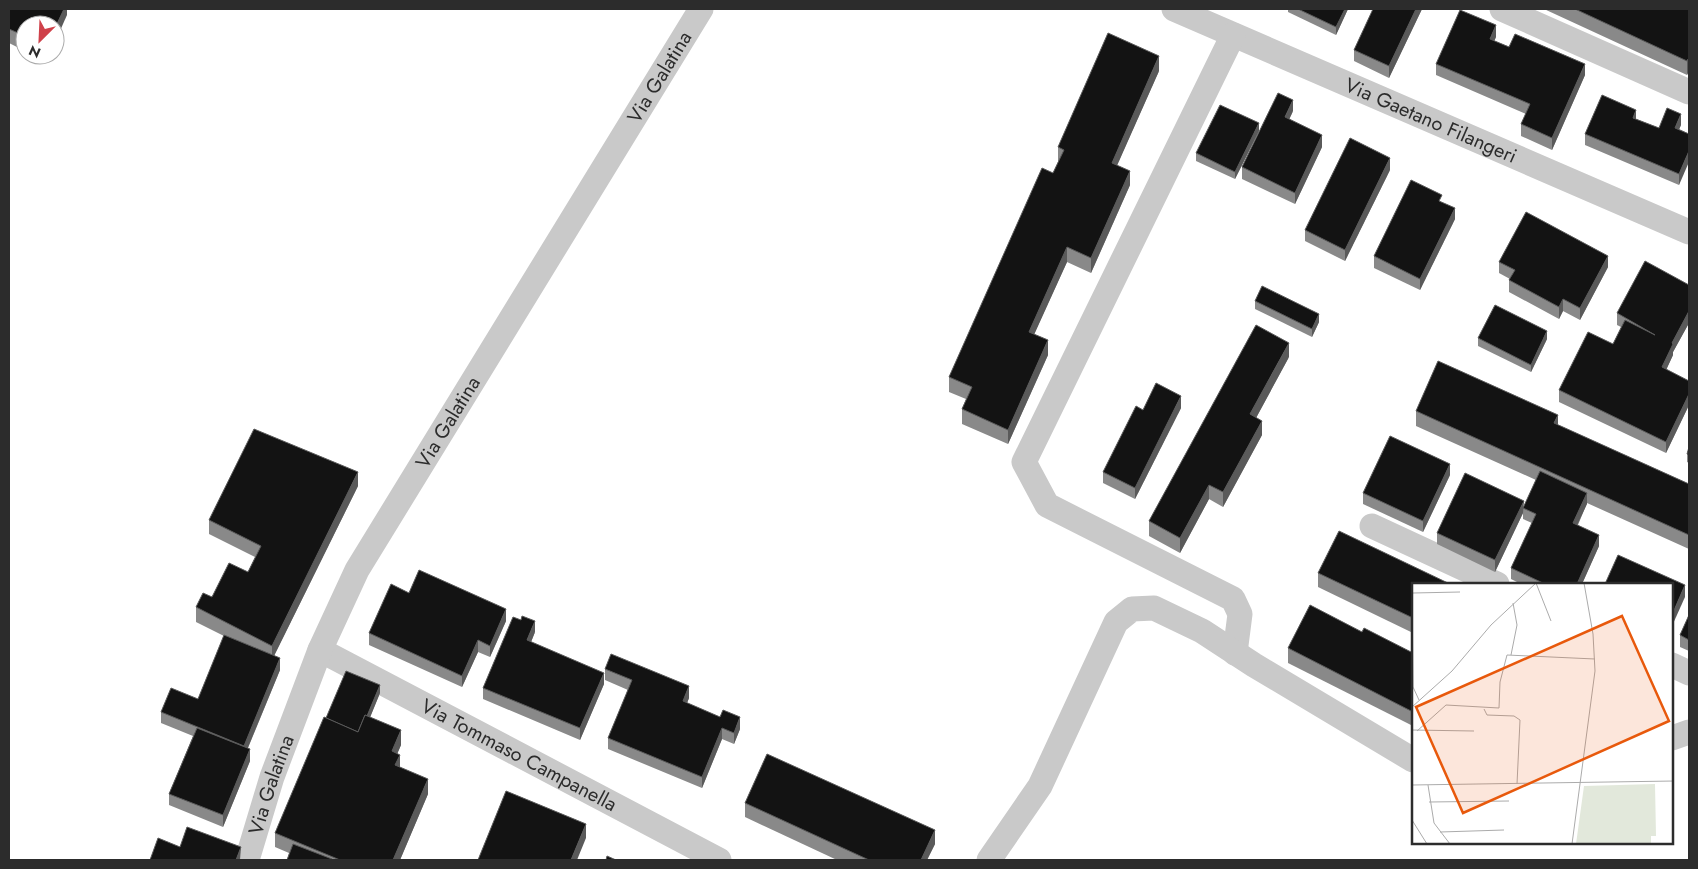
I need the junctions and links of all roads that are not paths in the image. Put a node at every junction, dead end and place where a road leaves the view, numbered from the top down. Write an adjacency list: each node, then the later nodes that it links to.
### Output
1 (701, 9): 9 (street, Via Galatina)
2 (1174, 9): 4 (street, Via Gaetano Filangeri)
3 (1502, 9): 5 (street)
4 (1233, 34): 6 (street, Via Gaetano Filangeri); 10 (street)
5 (1689, 92)
6 (1689, 232)
7 (1372, 526): 8 (street)
8 (1495, 583)
9 (320, 650): 16 (street, Via Galatina); 17 (street, Via Tommaso Campanella)
10 (1244, 659): 15 (street); 18 (street)
11 (1673, 665): 12 (street)
12 (1689, 673)
13 (1689, 732): 14 (street)
14 (1673, 738)
15 (1412, 759)
16 (247, 860)
17 (719, 860)
18 (989, 860)

